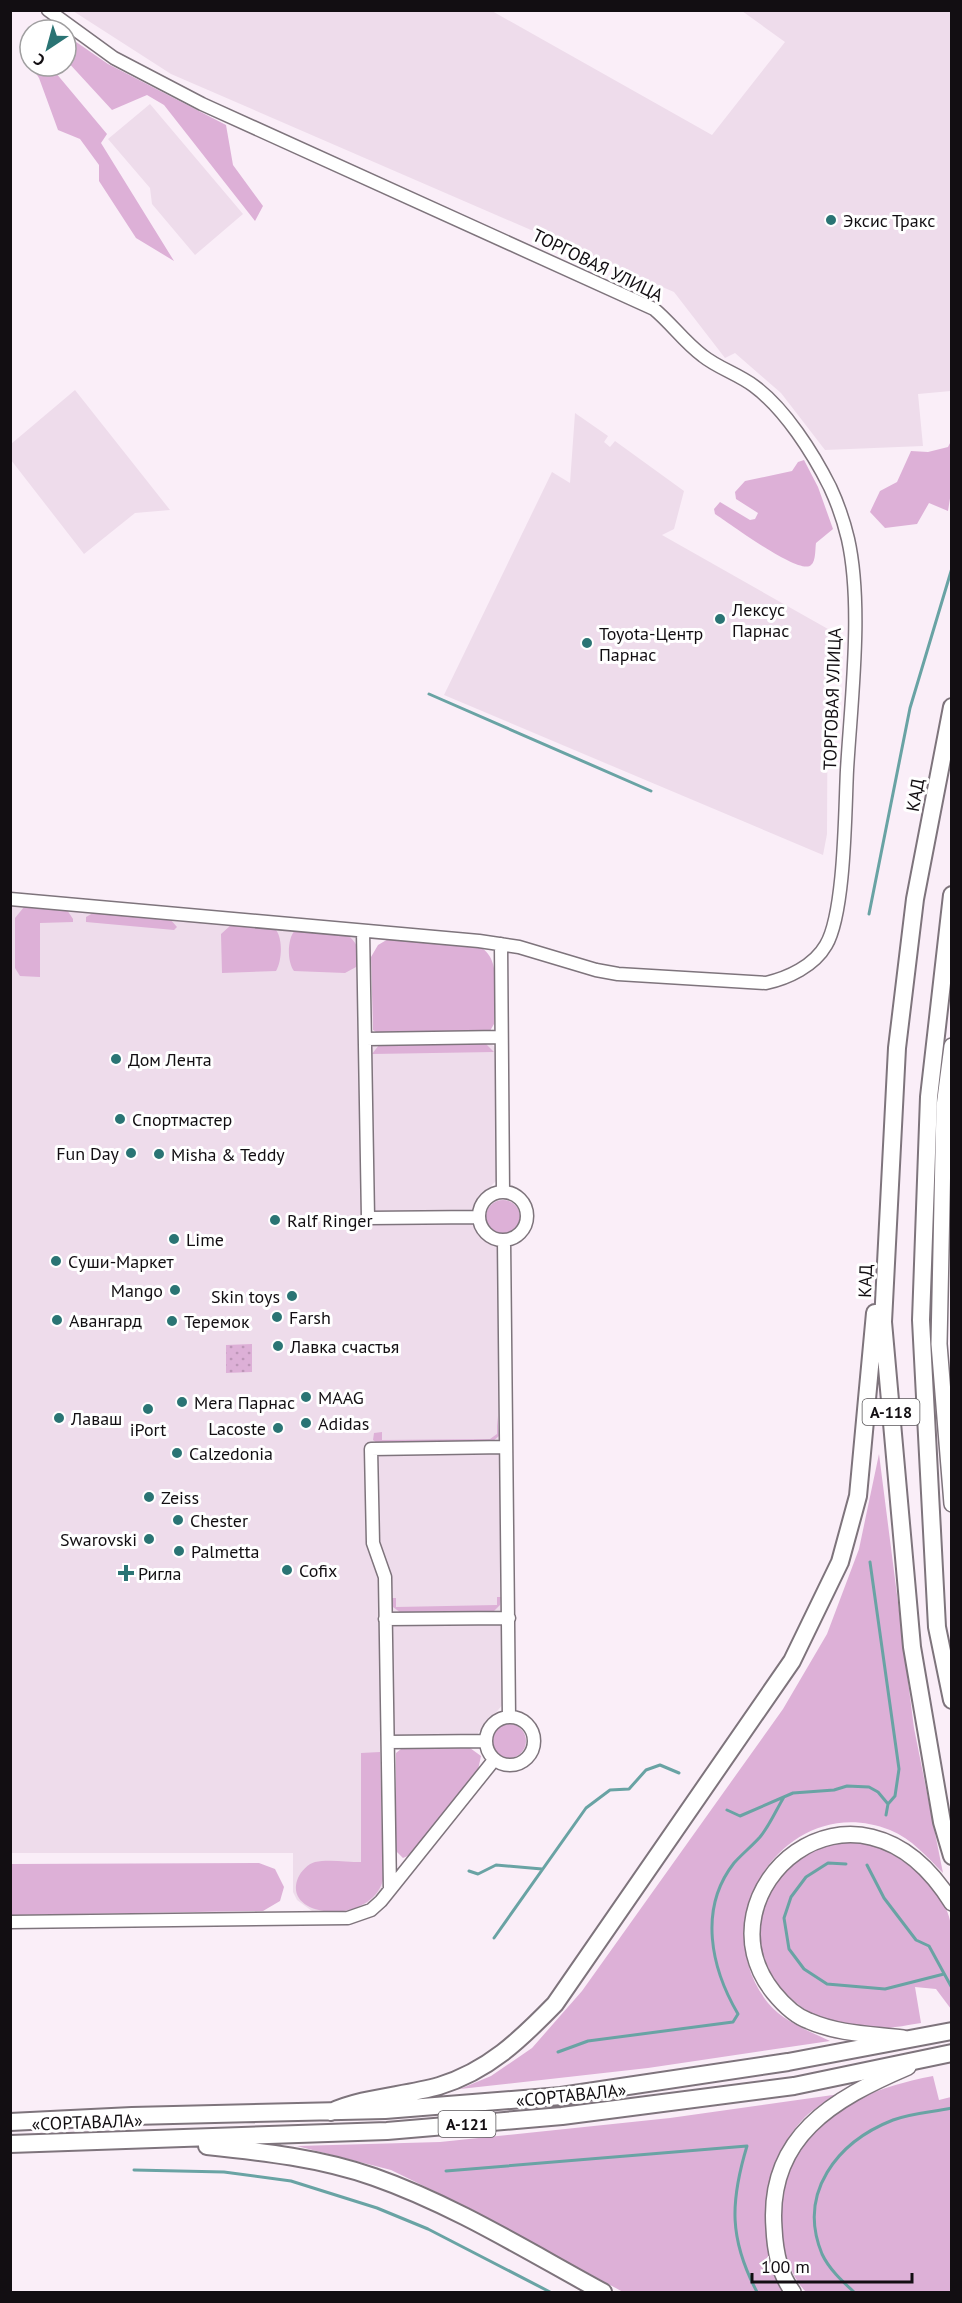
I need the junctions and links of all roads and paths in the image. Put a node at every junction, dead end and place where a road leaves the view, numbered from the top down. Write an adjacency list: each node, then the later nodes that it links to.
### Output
1 (48, 10): 6 (street, ТОРГОВАЯ УЛИЦА)
2 (951, 707): 13 (highway, КАД / А-118)
3 (951, 895): 18 (highway, А-118)
4 (10, 899): 5 (street)
5 (363, 931): 6 (street); 8 (street)
6 (501, 944): 7 (street)
7 (501, 1037): 8 (street); 10 (street)
8 (366, 1039): 11 (street)
9 (951, 1046): 15 (main road)
10 (503, 1192): 11 (street); 12 (street)
11 (479, 1217): 12 (street)
12 (504, 1240): 14 (street)
13 (885, 1264): 23 (highway, КАД / А-118); 30 (highway)
14 (506, 1447): 16 (street); 17 (street)
15 (951, 1501)
16 (508, 1618): 17 (street); 19 (street)
17 (385, 1619): 21 (street)
18 (951, 1700)
19 (509, 1717): 20 (street); 22 (street)
20 (485, 1741): 21 (street); 22 (street)
21 (388, 1742): 24 (street)
22 (494, 1760): 24 (street)
23 (951, 1856)
24 (390, 1889): 26 (street)
25 (951, 1903): 28 (main road)
26 (10, 1922)
27 (946, 2033): 28 (highway, «СОРТАВАЛА» / А-121)
28 (918, 2039): 30 (highway, «СОРТАВАЛА» / А-121)
29 (942, 2055): 32 (highway, «СОРТАВАЛА» / А-121); 35 (main road)
30 (331, 2112): 31 (highway, «СОРТАВАЛА» / А-121)
31 (10, 2122)
32 (138, 2140): 33 (highway, «СОРТАВАЛА» / А-121); 34 (highway)
33 (10, 2144)
34 (603, 2292)
35 (793, 2292)

